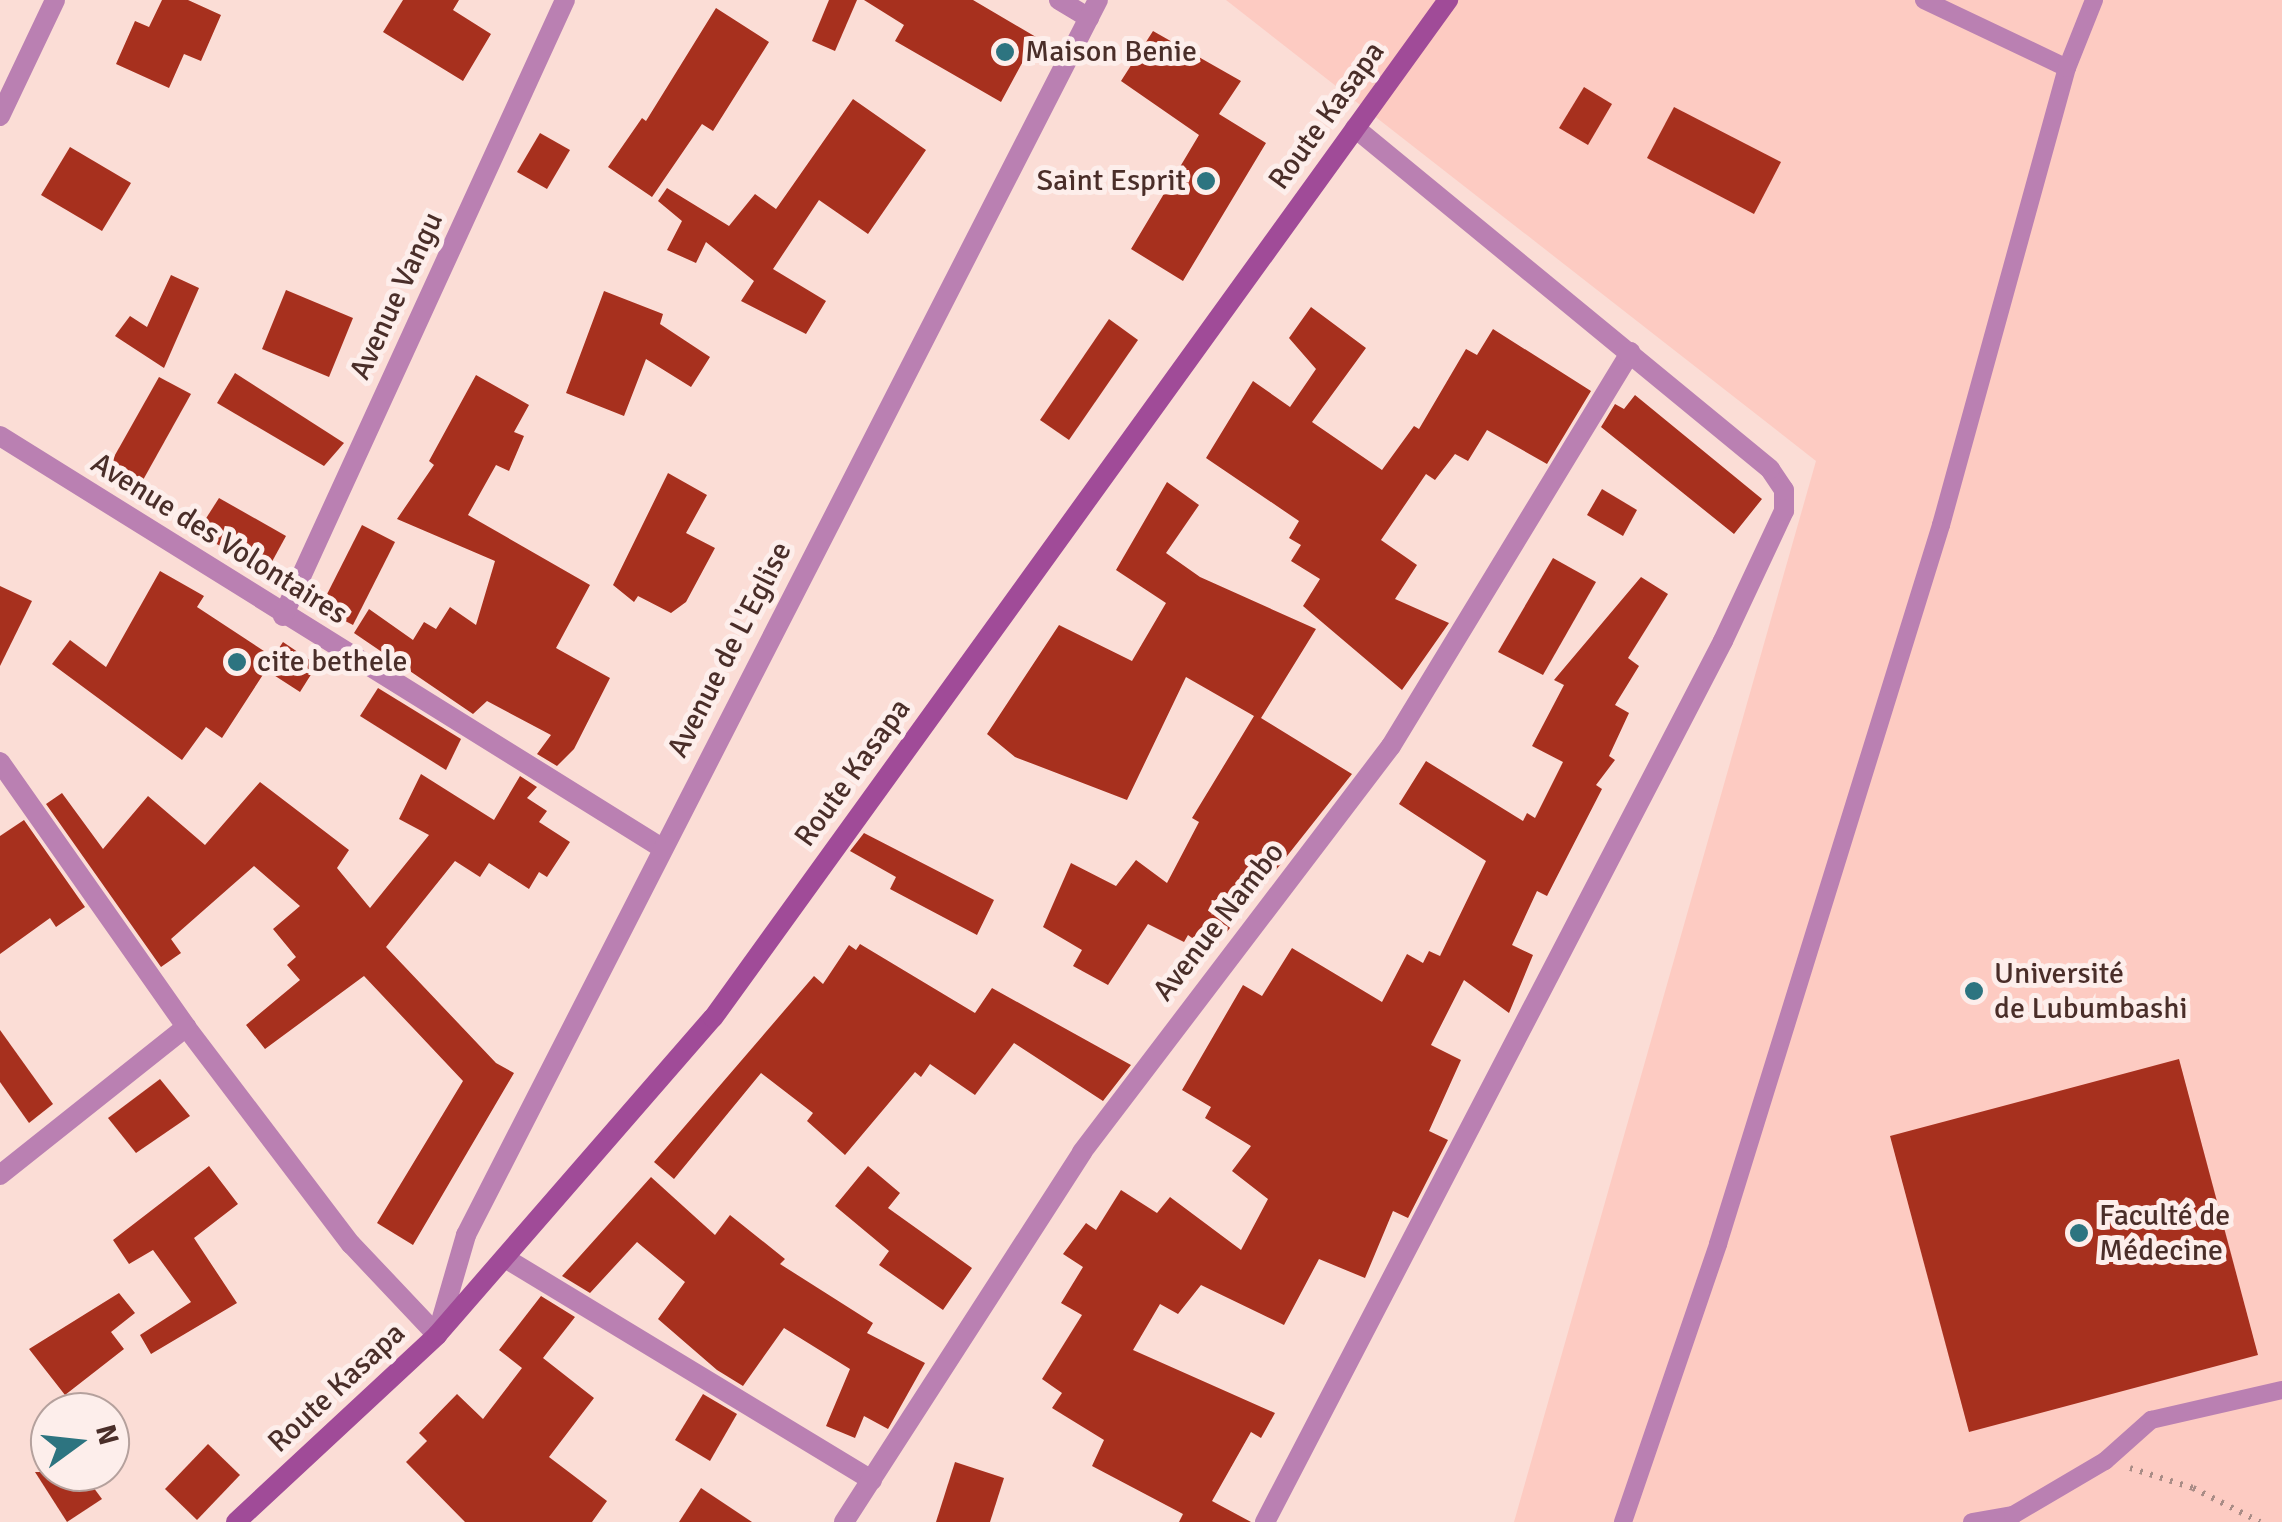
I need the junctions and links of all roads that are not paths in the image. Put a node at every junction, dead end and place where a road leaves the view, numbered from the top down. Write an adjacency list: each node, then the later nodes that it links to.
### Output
1 (55, 0): 9 (street)
2 (565, 0): 13 (street, Avenue Vangu)
3 (1059, 0): 7 (street)
4 (1448, 0): 10 (main road, Route Kasapa)
5 (1924, 0): 8 (lane)
6 (2094, 0): 8 (lane)
7 (1093, 9): 15 (street, Avenue de L'Eglise)
8 (2067, 68): 25 (lane)
9 (0, 116)
10 (1355, 128): 11 (street); 18 (main road, Route Kasapa)
11 (1631, 352): 21 (street, Avenue Nambo); 24 (street)
12 (0, 436): 13 (street, Avenue des Volontaires)
13 (284, 616): 15 (street, Avenue des Volontaires)
14 (0, 762): 16 (street)
15 (662, 848): 19 (street, Avenue de L'Eglise)
16 (186, 1027): 17 (street); 19 (street)
17 (0, 1176)
18 (505, 1258): 19 (main road, Route Kasapa); 21 (street)
19 (437, 1336): 22 (main road, Route Kasapa)
20 (2282, 1390): 26 (lane)
21 (872, 1480): 23 (street, Avenue Nambo)
22 (236, 1522)
23 (844, 1522)
24 (1265, 1522)
25 (1623, 1522)
26 (1972, 1522)

